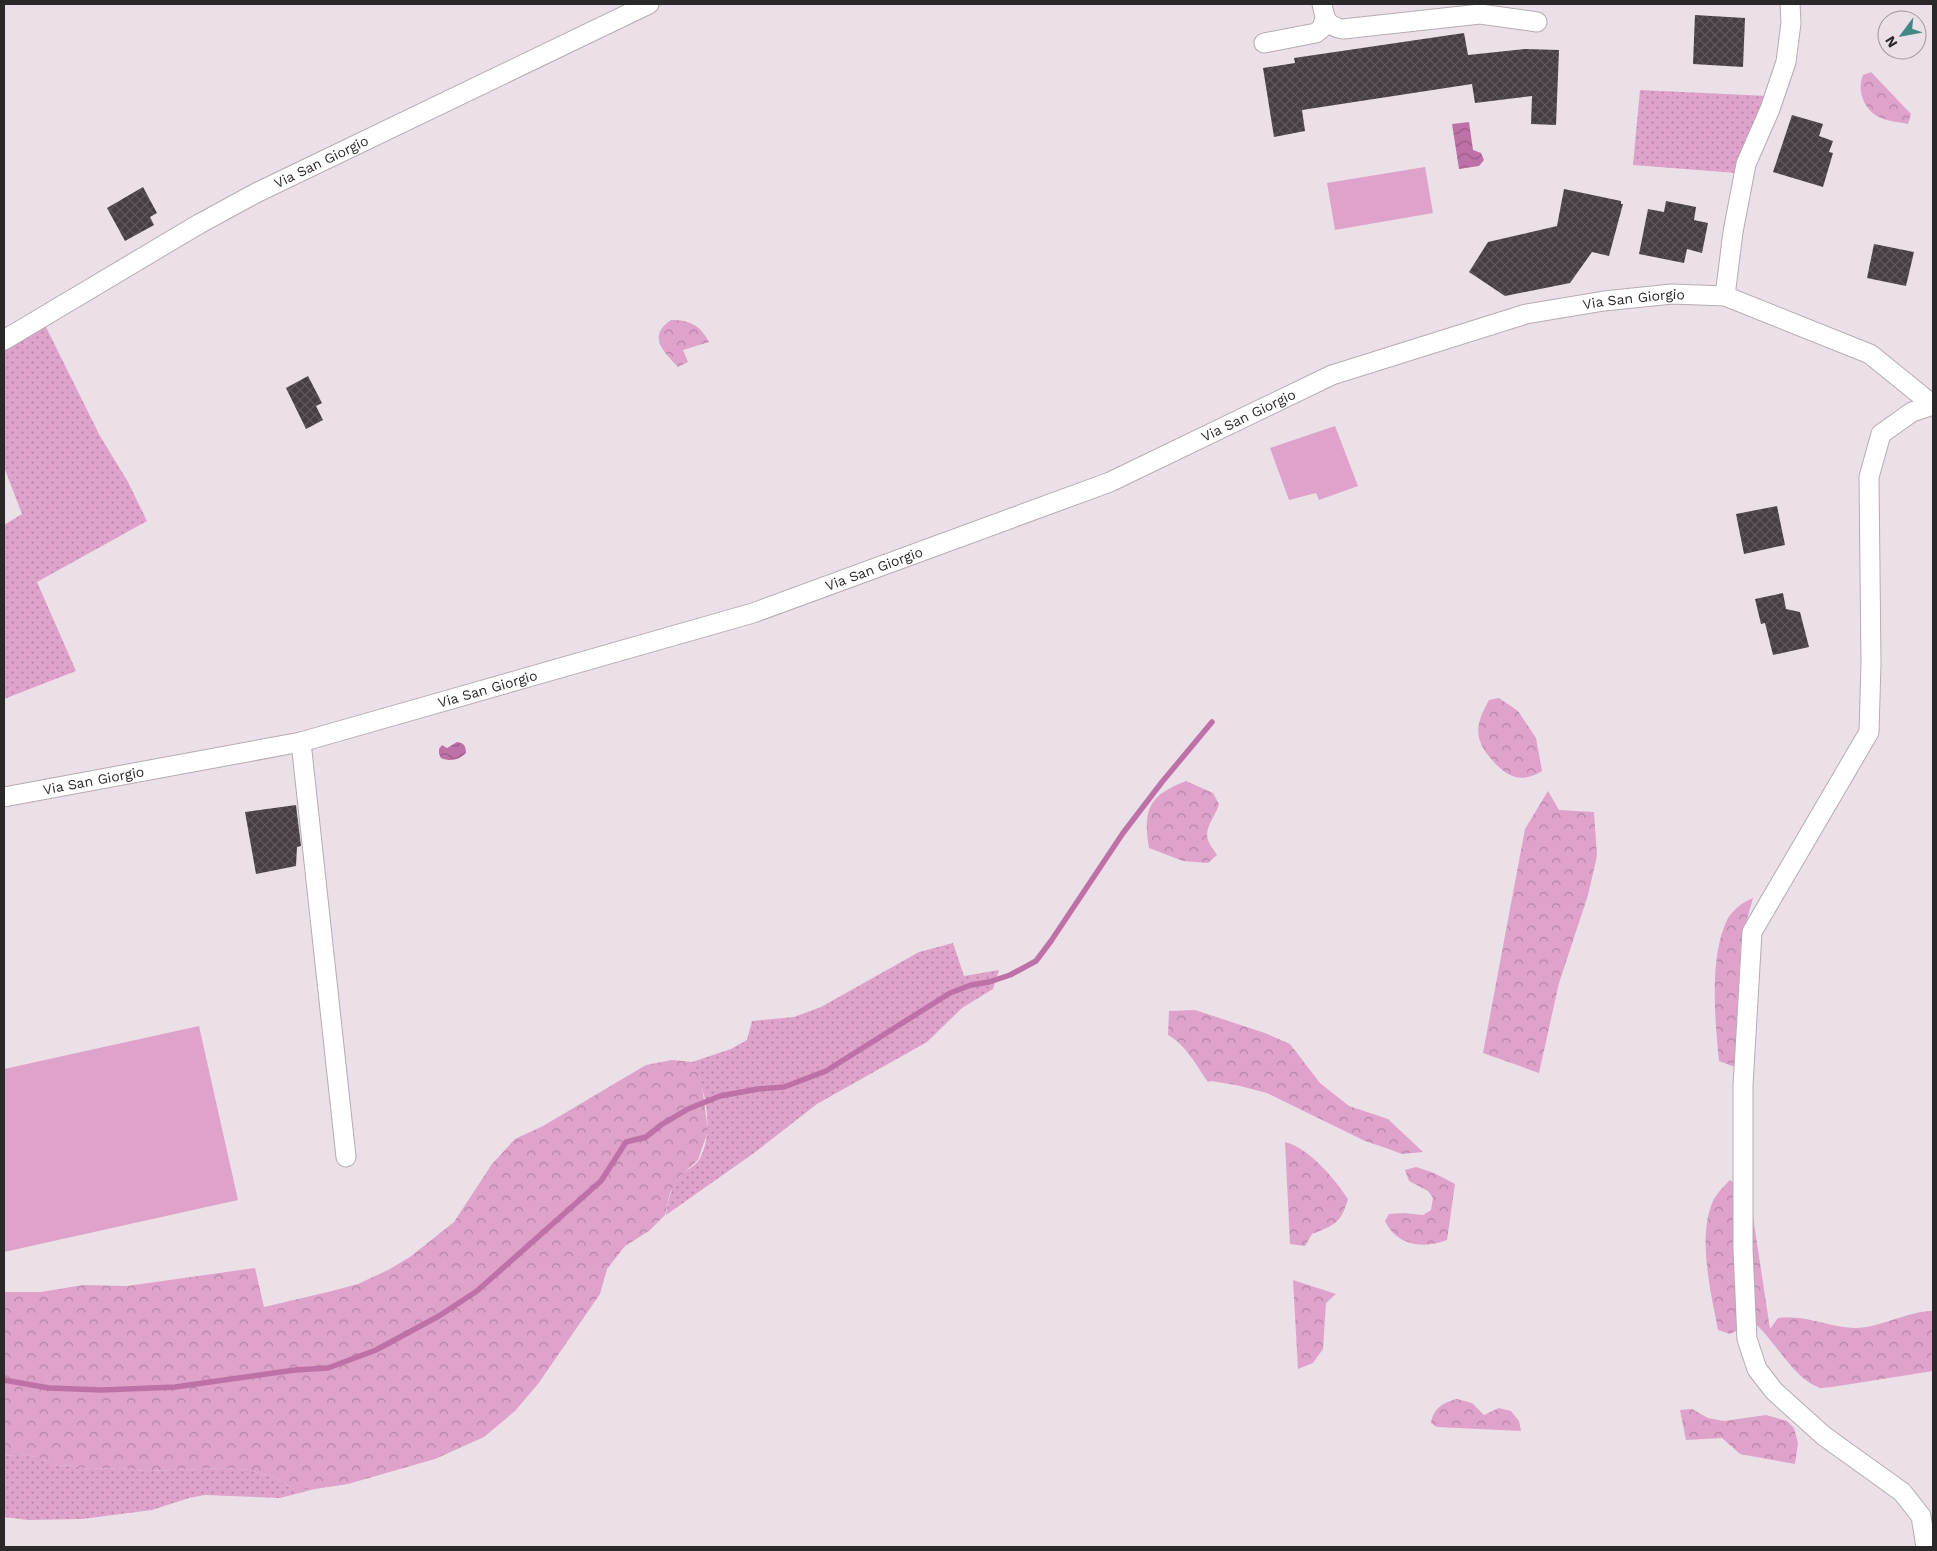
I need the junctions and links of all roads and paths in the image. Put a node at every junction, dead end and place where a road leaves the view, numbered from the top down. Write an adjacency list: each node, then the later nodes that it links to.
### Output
1 (649, 4): 7 (street, Via San Giorgio)
2 (1790, 4): 6 (street)
3 (1324, 11): 4 (street); 5 (street)
4 (1538, 22)
5 (1264, 43)
6 (1725, 296): 8 (street, Via San Giorgio); 9 (street, Via San Giorgio)
7 (4, 340)
8 (1933, 405): 12 (street)
9 (301, 742): 10 (street, Via San Giorgio); 11 (street)
10 (4, 797)
11 (346, 1157)
12 (1926, 1547)

